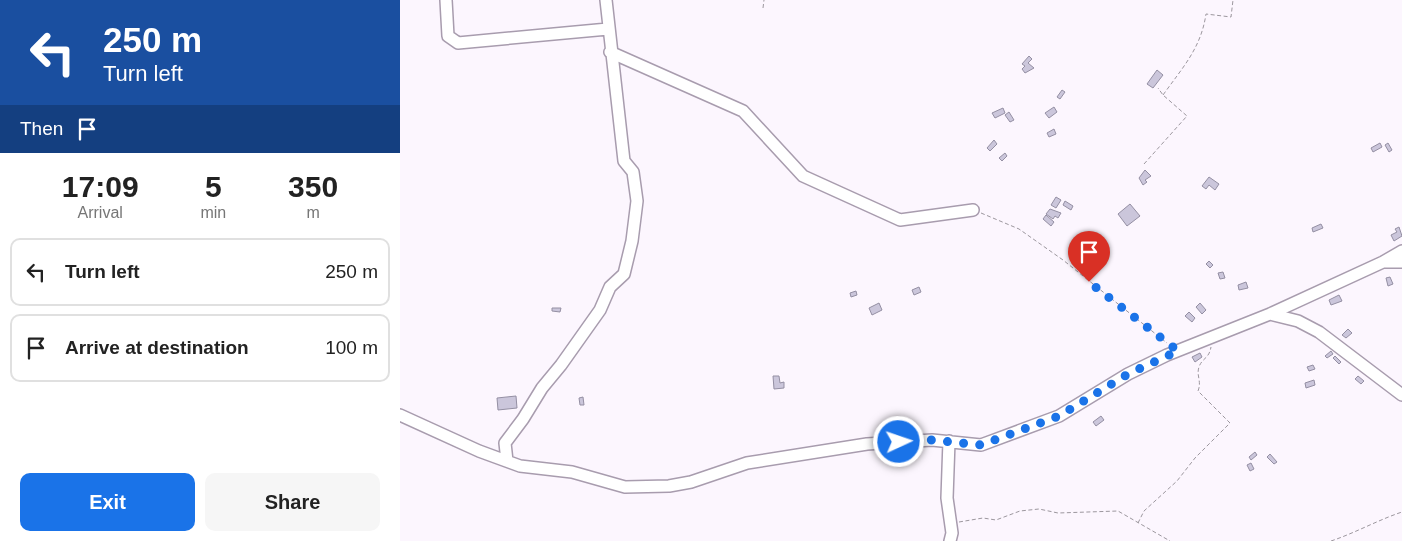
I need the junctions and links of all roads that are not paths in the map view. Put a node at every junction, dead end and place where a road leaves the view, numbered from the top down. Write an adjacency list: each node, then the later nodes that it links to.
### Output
1 (446, 0): 3 (street)
2 (606, 0): 3 (street)
3 (608, 29): 4 (street)
4 (610, 52): 5 (street); 13 (street)
5 (973, 210)
6 (1402, 250): 7 (street)
7 (1383, 262): 8 (street); 9 (street)
8 (1402, 262)
9 (1270, 314): 10 (street); 12 (street)
10 (1402, 395)
11 (400, 415): 13 (street)
12 (949, 442): 13 (street); 14 (street)
13 (507, 461)
14 (950, 541)

